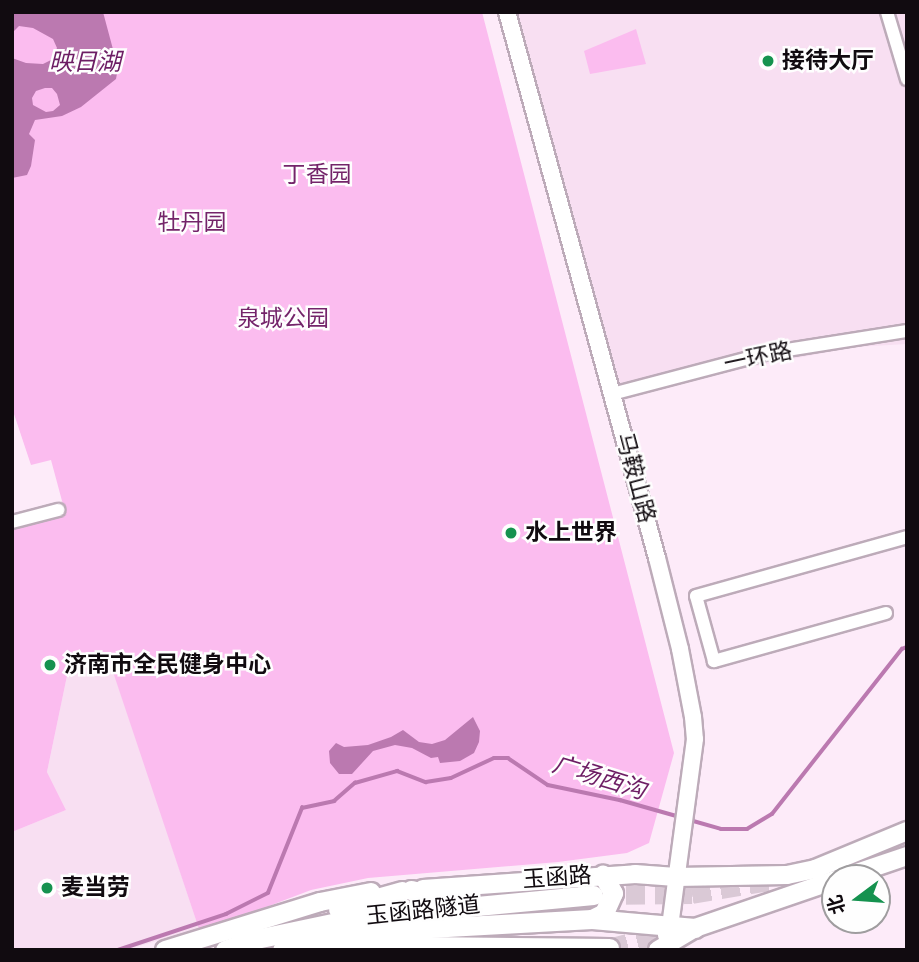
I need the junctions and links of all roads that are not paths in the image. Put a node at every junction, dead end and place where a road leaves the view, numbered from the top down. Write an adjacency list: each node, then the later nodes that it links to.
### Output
1 (507, 12): 5 (main road, 马鞍山路)
2 (887, 12): 3 (street)
3 (907, 79)
4 (907, 331): 5 (street, 一环路)
5 (612, 394): 14 (main road, 马鞍山路)
6 (58, 510): 7 (street)
7 (12, 522)
8 (907, 537): 9 (street)
9 (886, 613)
10 (907, 831): 14 (main road, 玉函路)
11 (907, 856): 12 (main road)
12 (883, 864)
13 (603, 875): 14 (main road, 玉函路); 16 (main road, 玉函路); 19 (highway)
14 (676, 877): 20 (main road, 马鞍山路)
15 (821, 885): 21 (main road)
16 (406, 891): 18 (highway); 22 (highway); 25 (main road, 玉函路)
17 (593, 895): 18 (highway, 玉函路隧道)
18 (556, 897): 22 (highway, 玉函路隧道)
19 (592, 919): 20 (highway); 27 (highway)
20 (670, 926): 21 (highway); 29 (main road, 马鞍山路)
21 (695, 928): 29 (main road)
22 (256, 939): 26 (highway)
23 (572, 948): 24 (highway, 玉函路隧道); 28 (highway, 玉函路隧道)
24 (609, 948)
25 (165, 950)
26 (225, 950)
27 (282, 950)
28 (335, 950)
29 (659, 950)

